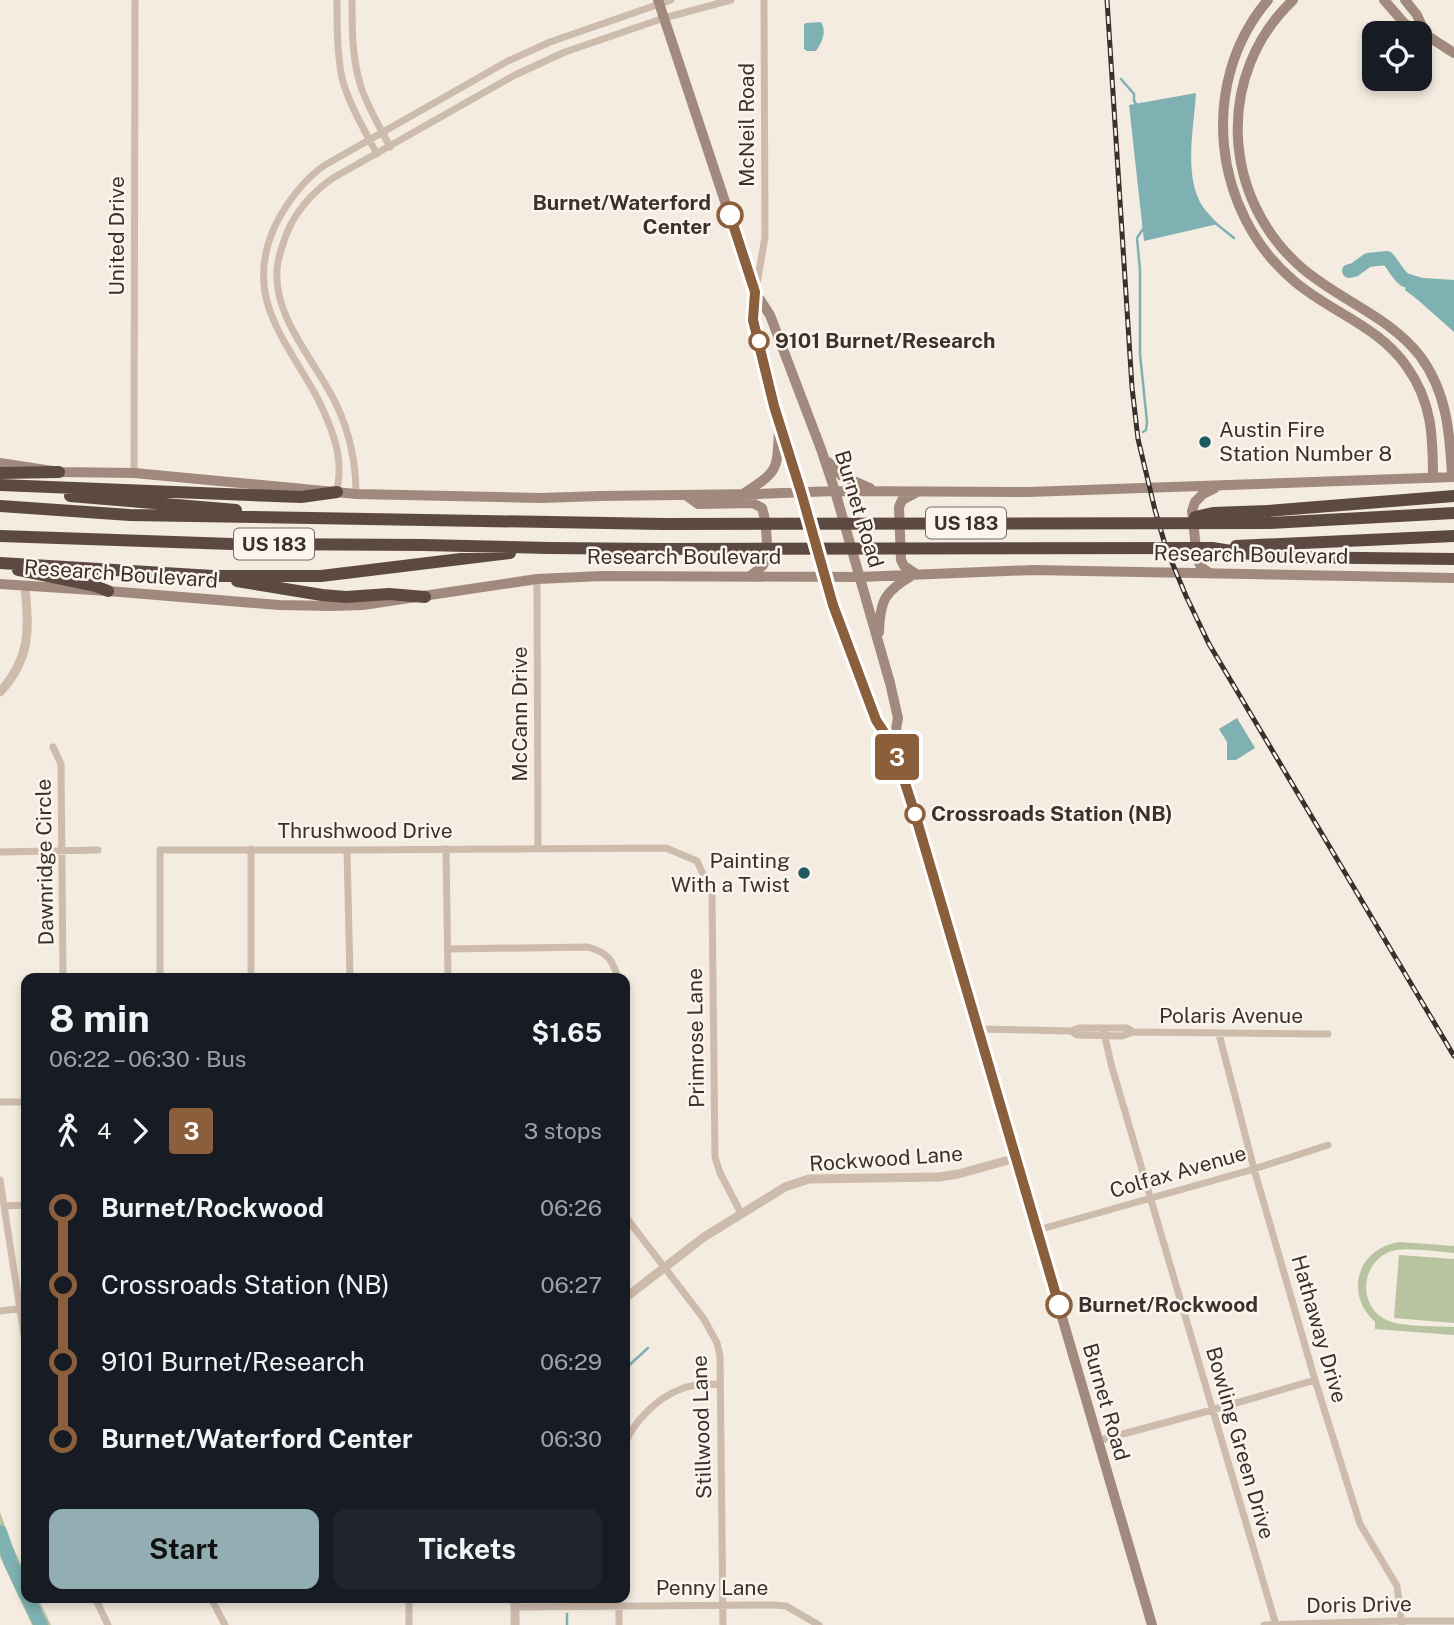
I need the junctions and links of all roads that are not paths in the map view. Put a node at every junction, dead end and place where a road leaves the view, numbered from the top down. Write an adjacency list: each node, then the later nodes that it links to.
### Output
1 (135, 0): 33 (street, United Drive)
2 (337, 0): 20 (street)
3 (352, 0): 19 (street)
4 (671, 0): 11 (street)
5 (731, 0): 12 (street)
6 (764, 0): 27 (street, McNeil Road)
7 (1268, 0): 17 (main road)
8 (1293, 0): 18 (main road)
9 (1384, 0): 13 (main road)
10 (1405, 0): 14 (main road)
11 (658, 2): 12 (main road, Burnet Road); 19 (street)
12 (664, 18): 21 (street); 27 (main road, Burnet Road)
13 (1402, 21)
14 (1420, 21)
15 (1432, 39): 16 (main road)
16 (1454, 54)
17 (1232, 68): 18 (main road); 24 (main road)
18 (1247, 73): 23 (main road)
19 (383, 133): 20 (street); 21 (street)
20 (370, 140): 22 (street); 40 (street)
21 (390, 147): 22 (street)
22 (377, 154): 43 (street)
23 (1273, 238): 24 (main road); 25 (main road)
24 (1261, 247): 26 (main road)
25 (1300, 267): 26 (main road); 34 (main road)
26 (1290, 278): 35 (main road)
27 (755, 292): 28 (main road, Burnet Road); 29 (main road, Burnet Road)
28 (780, 423): 41 (main road, Burnet Road); 44 (main road)
29 (824, 458): 38 (main road, Burnet Road); 39 (main road)
30 (0, 463): 32 (main road)
31 (0, 472): 32 (highway)
32 (59, 472): 33 (main road)
33 (134, 473): 40 (main road)
34 (1453, 477): 35 (main road)
35 (1433, 478): 36 (main road)
36 (1219, 486): 42 (main road); 58 (main road)
37 (0, 487): 40 (highway); 50 (highway)
38 (835, 491): 39 (main road); 41 (main road); 62 (main road, Burnet Road)
39 (877, 491): 42 (main road)
40 (337, 492): 43 (main road)
41 (801, 492): 44 (main road); 61 (main road, Burnet Road)
42 (918, 492): 57 (main road)
43 (356, 494): 45 (main road)
44 (743, 494): 45 (main road)
45 (685, 495): 60 (main road)
46 (1454, 496): 49 (highway)
47 (0, 506): 50 (highway, US 183)
48 (1454, 513): 49 (highway, US 183)
49 (1268, 517): 50 (highway, US 183, bridge)
50 (303, 518)
51 (0, 536): 53 (highway, US 183)
52 (1454, 536): 54 (highway)
53 (549, 548): 54 (highway, US 183, bridge); 59 (highway)
54 (1269, 551): 55 (highway)
55 (1454, 559)
56 (0, 564): 59 (highway); 67 (highway)
57 (916, 574): 58 (main road, Research Boulevard); 62 (main road, Research Boulevard); 69 (main road)
58 (1211, 574): 63 (main road, Research Boulevard)
59 (213, 576): 68 (highway)
60 (750, 576): 61 (main road, Research Boulevard); 64 (main road, Research Boulevard)
61 (825, 576): 62 (main road, Research Boulevard); 71 (main road, Burnet Road)
62 (859, 577): 69 (main road, Burnet Road)
63 (1454, 578)
64 (537, 579): 68 (main road, Research Boulevard); 73 (street, McCann Drive)
65 (0, 584): 66 (main road, Research Boulevard)
66 (25, 587): 67 (main road, Research Boulevard); 70 (street)
67 (108, 591): 68 (main road, Research Boulevard)
68 (425, 597)
69 (879, 643): 71 (main road, Burnet Road)
70 (0, 692)
71 (893, 746): 88 (main road, Burnet Road)
72 (52, 747): 78 (street, Dawnridge Circle)
73 (538, 848): 75 (street, Thrushwood Drive); 80 (street, Thrushwood Drive)
74 (251, 849): 77 (street, Thrushwood Drive); 83 (street, Thrushwood Drive); 84 (street)
75 (446, 849): 77 (street, Thrushwood Drive); 81 (street)
76 (98, 850): 78 (street)
77 (347, 850): 85 (street)
78 (63, 851): 79 (street); 82 (street, Dawnridge Circle)
79 (0, 852)
80 (697, 860): 101 (street, Primrose Lane)
81 (447, 949): 86 (street); 87 (street)
82 (64, 973)
83 (160, 973)
84 (251, 973)
85 (350, 973)
86 (448, 973)
87 (616, 973)
88 (977, 1029): 89 (street, Polaris Avenue); 95 (main road, Burnet Road)
89 (1103, 1032): 90 (street, Polaris Avenue); 98 (street, Bowling Green Drive)
90 (1219, 1034): 91 (street, Polaris Avenue); 96 (street, Hathaway Drive)
91 (1328, 1034)
92 (0, 1102): 93 (street)
93 (21, 1102)
94 (1328, 1145): 96 (street, Colfax Avenue)
95 (1016, 1158): 101 (street, Rockwood Lane); 103 (main road, Burnet Road)
96 (1254, 1168): 98 (street, Colfax Avenue); 109 (street, Hathaway Drive)
97 (0, 1180): 99 (street)
98 (1151, 1198): 103 (street, Colfax Avenue); 111 (street, Bowling Green Drive)
99 (4, 1206): 100 (street); 106 (street)
100 (21, 1206)
101 (741, 1213): 104 (street, Rockwood Lane)
102 (630, 1223): 104 (street, Stillwood Lane)
103 (1038, 1230): 113 (main road, Burnet Road)
104 (664, 1268): 105 (street, Rockwood Lane); 110 (street, Stillwood Lane)
105 (630, 1294)
106 (21, 1297)
107 (21, 1308): 108 (street)
108 (0, 1311)
109 (1315, 1380): 111 (street); 122 (street, Hathaway Drive)
110 (720, 1384): 112 (street); 120 (street, Stillwood Lane)
111 (1212, 1410): 113 (street); 132 (street, Bowling Green Drive)
112 (630, 1435)
113 (1097, 1441): 130 (main road, Burnet Road)
114 (630, 1602): 120 (street, Penny Lane)
115 (97, 1603): 123 (street)
116 (214, 1603): 124 (street)
117 (409, 1603): 125 (street)
118 (515, 1603): 126 (street)
119 (619, 1603): 127 (street)
120 (723, 1606): 128 (street, Stillwood Lane); 129 (street, Penny Lane)
121 (1454, 1622): 122 (street, Doris Drive)
122 (1402, 1623): 132 (street, Doris Drive)
123 (108, 1625)
124 (225, 1625)
125 (409, 1625)
126 (515, 1625)
127 (619, 1625)
128 (723, 1625)
129 (819, 1625)
130 (1152, 1625)
131 (1264, 1625): 132 (street, Doris Drive)
132 (1276, 1625)

